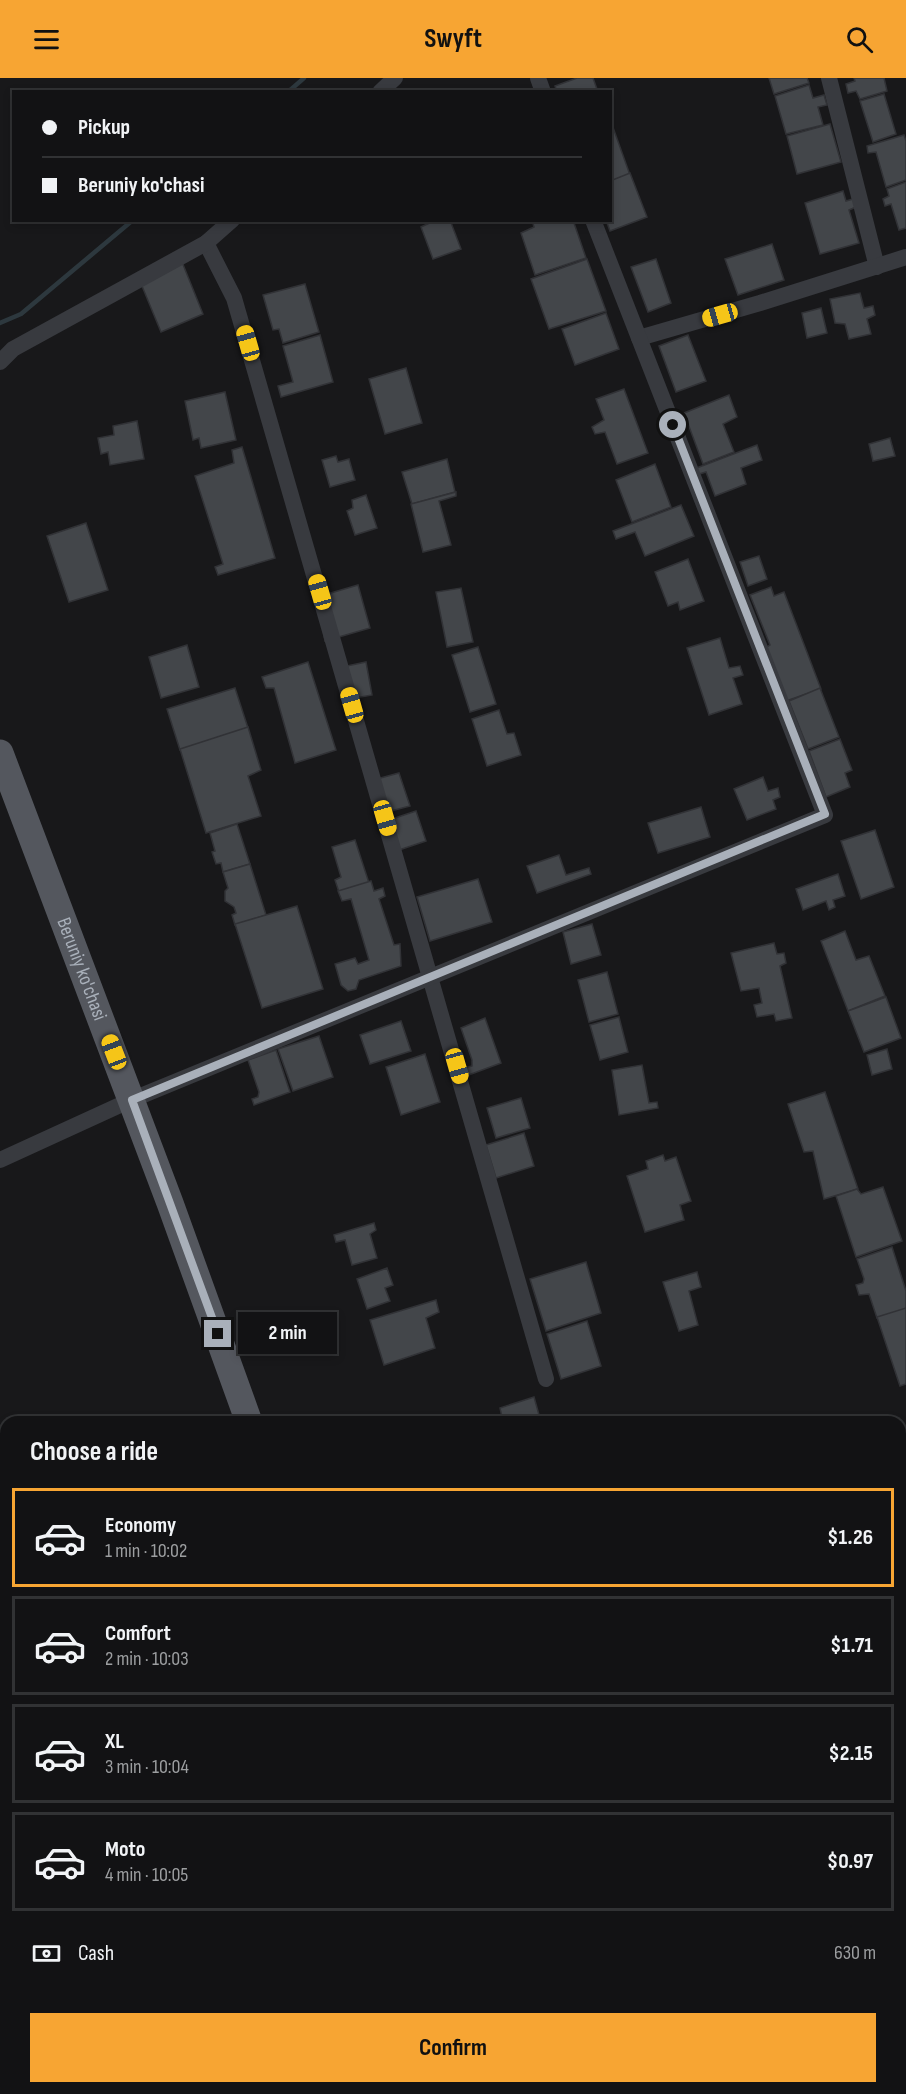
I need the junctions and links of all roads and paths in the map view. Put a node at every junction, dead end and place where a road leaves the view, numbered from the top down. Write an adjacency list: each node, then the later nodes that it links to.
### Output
1 (395, 78): 3 (street)
2 (829, 78): 8 (street)
3 (382, 90)
4 (230, 222): 6 (street)
5 (594, 222): 9 (street)
6 (206, 243): 10 (street); 12 (street)
7 (906, 257): 8 (street)
8 (877, 267): 9 (street)
9 (639, 338): 12 (street)
10 (0, 362)
11 (0, 753): 13 (main road, Beruniy ko'chasi)
12 (431, 977): 13 (street); 15 (street)
13 (132, 1100): 14 (street); 16 (main road, Beruniy ko'chasi)
14 (0, 1160)
15 (546, 1379)
16 (247, 1416)

